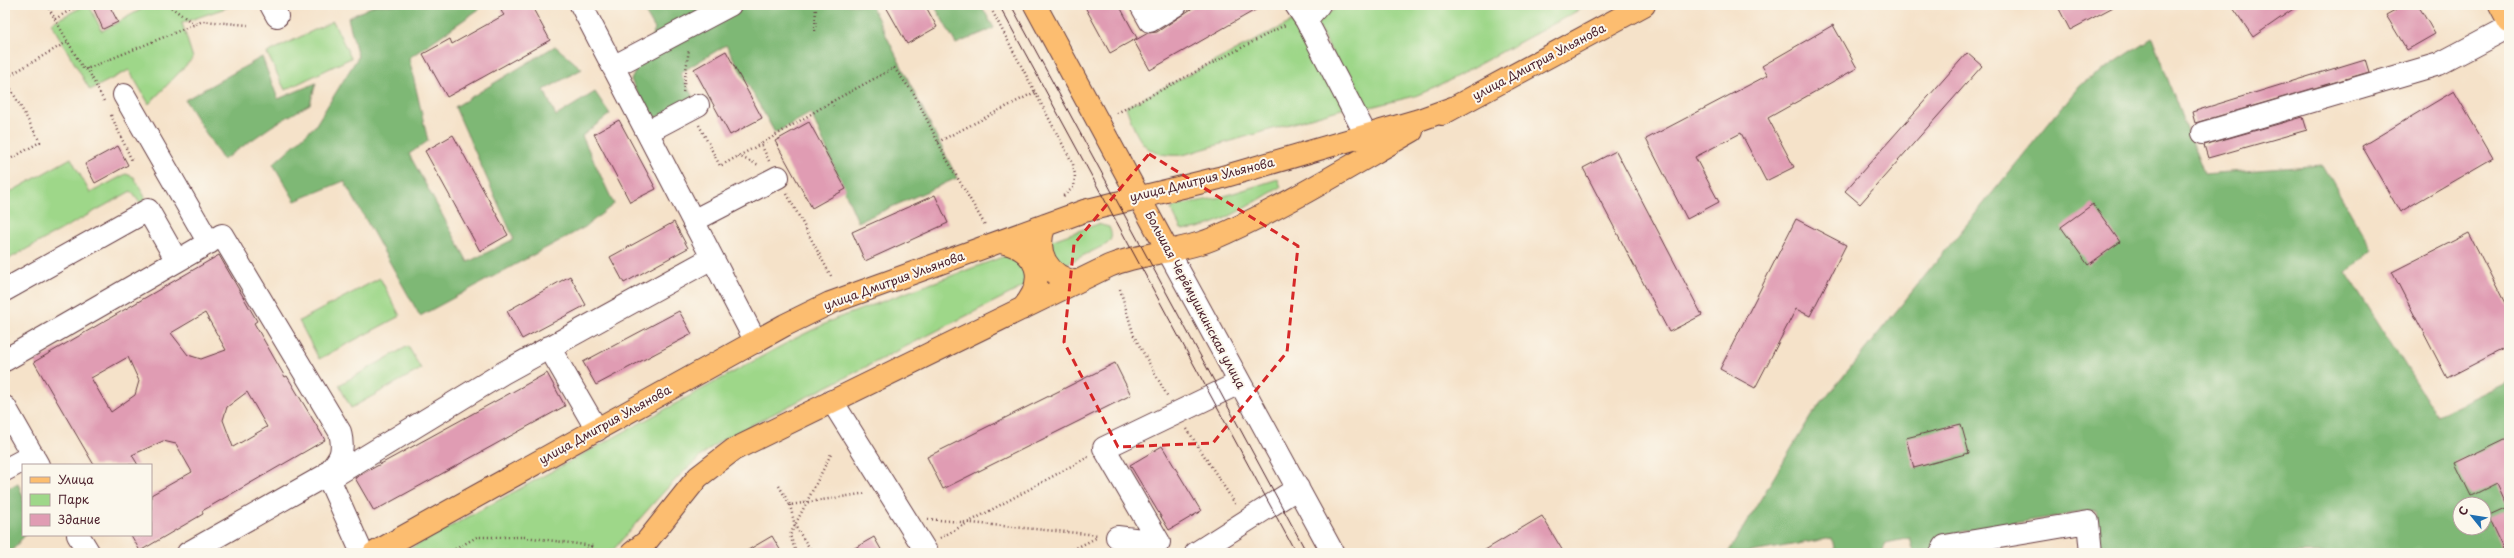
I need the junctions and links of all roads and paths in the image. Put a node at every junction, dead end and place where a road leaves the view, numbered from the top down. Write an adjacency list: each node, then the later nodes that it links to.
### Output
1 (47, 5): 14 (path)
2 (79, 5): 14 (path)
3 (168, 5): 16 (path)
4 (581, 5): 22 (street)
5 (730, 5): 18 (street)
6 (816, 5): 20 (path)
7 (989, 5): 26 (path)
8 (1035, 5): 44 (main road, Большая Черёмушкинская улица)
9 (1141, 5): 10 (street)
10 (1176, 5)
11 (1644, 5): 31 (main road, улица Дмитрия Ульянова)
12 (2500, 5): 15 (main road)
13 (1306, 11): 32 (path); 36 (street)
14 (54, 19): 21 (path)
15 (2509, 22)
16 (195, 24): 17 (path); 23 (path)
17 (248, 25)
18 (692, 25): 22 (street); 25 (path)
19 (2509, 27): 35 (street)
20 (815, 31)
21 (67, 42): 23 (path); 24 (path)
22 (613, 66): 34 (street)
23 (87, 68): 40 (path)
24 (5, 78): 41 (path)
25 (683, 90)
26 (1035, 92): 37 (path); 43 (path)
27 (124, 95): 50 (street)
28 (831, 102): 30 (path); 37 (path); 38 (path)
29 (698, 106): 34 (street)
30 (833, 106)
31 (1455, 107): 36 (main road, улица Дмитрия Ульянова); 51 (main road, улица Дмитрия Ульянова)
32 (1117, 113)
33 (701, 129): 39 (path)
34 (647, 132): 46 (street)
35 (2202, 133)
36 (1366, 135): 44 (main road, улица Дмитрия Ульянова)
37 (938, 142): 47 (path)
38 (760, 144): 39 (path); 42 (path)
39 (737, 156): 42 (path)
40 (132, 161)
41 (5, 162)
42 (772, 170): 46 (street)
43 (1074, 187)
44 (1138, 197): 48 (main road, улица Дмитрия Ульянова); 51 (main road, Большая Черёмушкинская улица)
45 (795, 209): 54 (path)
46 (693, 221): 52 (street)
47 (985, 225)
48 (1045, 225): 49 (main road, улица Дмитрия Ульянова); 55 (main road)
49 (1000, 242): 57 (main road); 58 (main road, улица Дмитрия Ульянова)
50 (209, 243): 53 (street); 83 (street)
51 (1168, 251): 55 (main road, улица Дмитрия Ульянова); 61 (street, Большая Черёмушкинская улица)
52 (712, 258): 58 (street); 59 (street)
53 (177, 261): 56 (street); 60 (street)
54 (832, 278)
55 (1076, 282): 57 (main road, улица Дмитрия Ульянова)
56 (5, 290)
57 (1022, 309): 62 (main road, улица Дмитрия Ульянова)
58 (756, 342): 64 (main road, улица Дмитрия Ульянова)
59 (549, 347): 64 (street); 84 (street)
60 (5, 360)
61 (1239, 383): 65 (street); 72 (street, Большая Черёмушкинская улица)
62 (832, 401): 73 (street); 88 (main road, улица Дмитрия Ульянова)
63 (5, 407): 67 (street)
64 (597, 430): 85 (main road, улица Дмитрия Ульянова)
65 (1104, 448): 77 (path); 81 (street)
66 (832, 452): 74 (path)
67 (35, 460): 69 (street)
68 (22, 464): 70 (street)
69 (23, 464)
70 (5, 470)
71 (779, 486): 75 (path)
72 (1298, 488): 93 (street); 94 (street, Большая Черёмушкинская улица)
73 (887, 489): 74 (path); 76 (street)
74 (806, 503): 75 (path); 78 (path)
75 (790, 505): 78 (path)
76 (904, 516): 77 (path); 91 (street)
77 (966, 524): 79 (path); 92 (path)
78 (795, 526): 89 (path); 90 (path)
79 (946, 534)
80 (79, 536): 82 (street)
81 (1117, 537)
82 (89, 553)
83 (188, 553)
84 (362, 553)
85 (374, 553)
86 (448, 553): 87 (path)
87 (580, 553)
88 (632, 553)
89 (796, 553)
90 (813, 553)
91 (926, 553)
92 (1066, 553)
93 (1196, 553)
94 (1333, 553)
95 (1941, 553): 96 (street)
96 (2091, 553)

